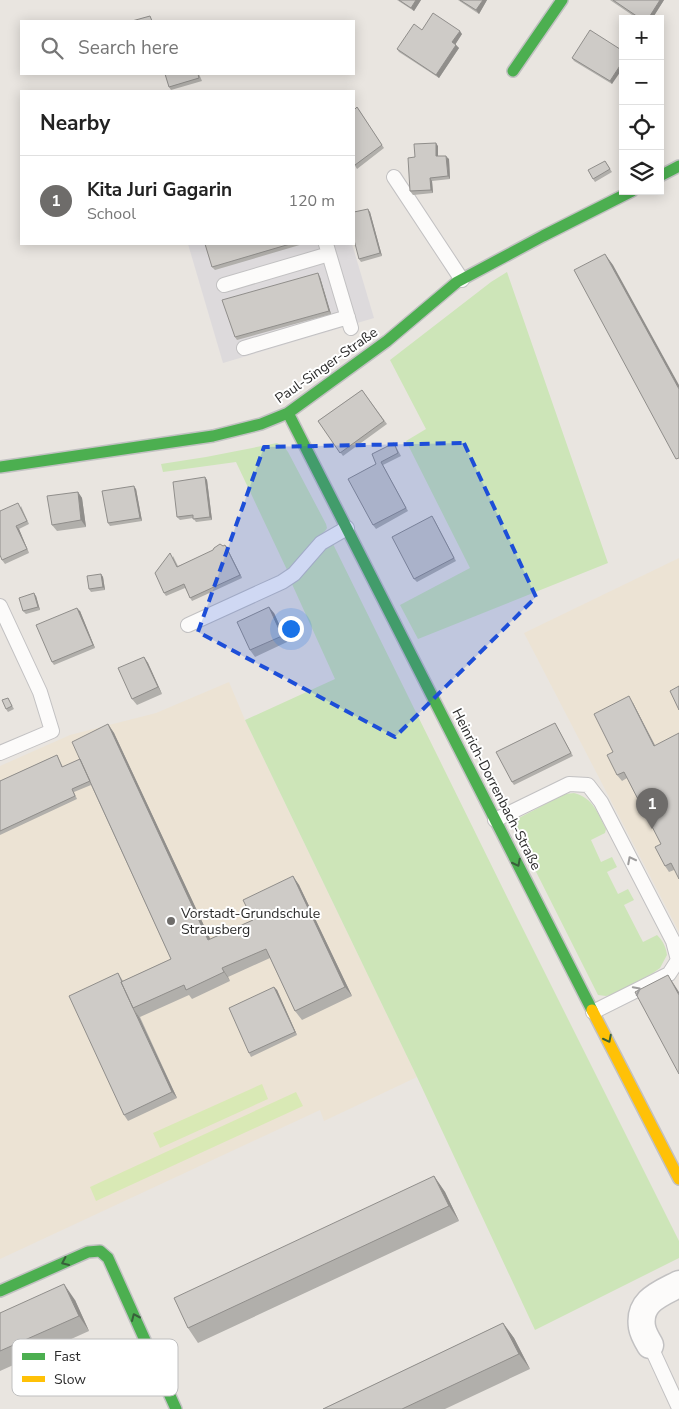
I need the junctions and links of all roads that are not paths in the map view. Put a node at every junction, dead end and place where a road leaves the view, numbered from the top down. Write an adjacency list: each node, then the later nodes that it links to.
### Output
1 (562, 0): 2 (street)
2 (513, 71)
3 (679, 166): 4 (street)
4 (664, 174)
5 (394, 177): 8 (lane)
6 (624, 195): 8 (street, Paul-Singer-Straße)
7 (327, 249): 9 (lane); 10 (lane)
8 (462, 280): 11 (street, Paul-Singer-Straße)
9 (224, 285)
10 (244, 348)
11 (288, 413): 12 (street, Paul-Singer-Straße); 13 (street, Heinrich-Dorrenbach-Straße)
12 (0, 467)
13 (347, 528): 15 (lane); 17 (street, Heinrich-Dorrenbach-Straße)
14 (0, 606): 16 (lane)
15 (188, 625)
16 (0, 753)
17 (495, 820): 18 (street, Heinrich-Dorrenbach-Straße, one-way to 18); 18 (lane, one-way to 17)
18 (594, 1012): 19 (street, Heinrich-Dorrenbach-Straße, one-way to 19)
19 (679, 1179)
20 (679, 1284): 23 (street)
21 (0, 1292): 22 (street, one-way to 21)
22 (144, 1339)
23 (650, 1345): 25 (lane)
24 (170, 1396): 26 (street, one-way to 24)
25 (679, 1408)
26 (176, 1409)

